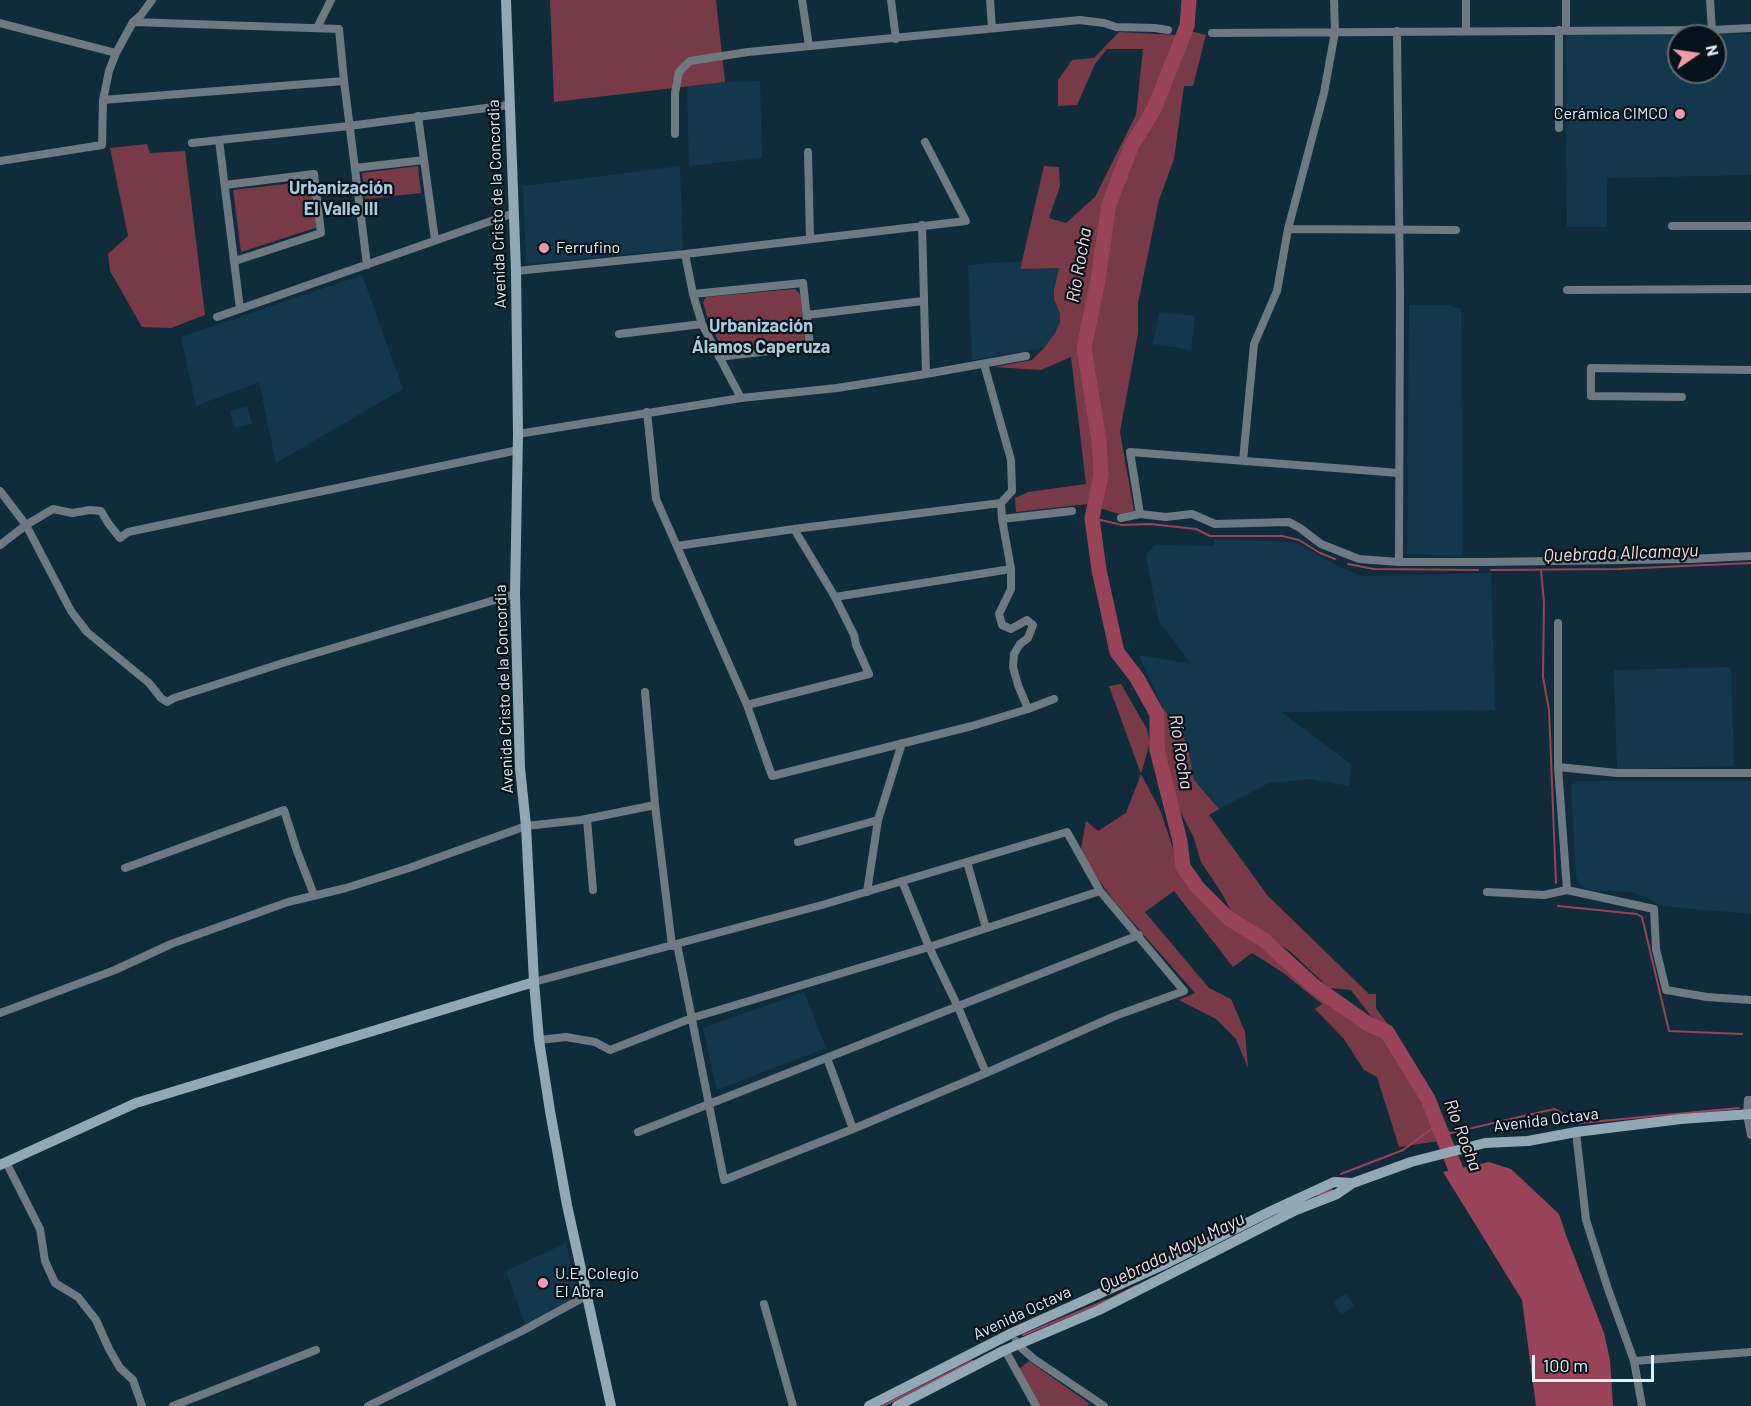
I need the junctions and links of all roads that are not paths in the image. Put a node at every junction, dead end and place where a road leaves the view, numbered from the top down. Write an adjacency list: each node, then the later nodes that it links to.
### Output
1 (152, 0): 11 (street)
2 (332, 0): 14 (street)
3 (506, 0): 30 (main road, Avenida Cristo de la Concordia)
4 (802, 0): 26 (street)
5 (891, 0): 25 (street)
6 (990, 0): 15 (street)
7 (1334, 0): 23 (street)
8 (1466, 0): 22 (street)
9 (1566, 0): 19 (street)
10 (1710, 0): 13 (street)
11 (133, 22): 14 (street); 27 (street)
12 (0, 23): 27 (street)
13 (1712, 24)
14 (316, 28): 28 (street)
15 (992, 28): 18 (street); 25 (street)
16 (1751, 28): 17 (street)
17 (1727, 29)
18 (1168, 30)
19 (1563, 30): 20 (street); 22 (street); 33 (street)
20 (1667, 30)
21 (1397, 31): 22 (street); 23 (street); 48 (street)
22 (1466, 31)
23 (1335, 32): 24 (street); 47 (street)
24 (1212, 33)
25 (896, 39): 26 (street)
26 (808, 46): 34 (street)
27 (116, 54): 29 (street)
28 (344, 81): 29 (street); 32 (street)
29 (103, 100): 40 (street)
30 (509, 105): 31 (street); 43 (main road, Avenida Cristo de la Concordia)
31 (418, 116): 32 (street); 39 (street)
32 (350, 126): 35 (street); 41 (street)
33 (1559, 128)
34 (675, 134)
35 (219, 140): 37 (street); 42 (street)
36 (925, 142): 44 (street)
37 (192, 143)
38 (808, 152): 50 (street)
39 (424, 160): 41 (street); 51 (street)
40 (0, 161)
41 (355, 168): 54 (street)
42 (225, 185): 53 (street); 53 (street)
43 (514, 213): 51 (street); 55 (main road, Avenida Cristo de la Concordia)
44 (922, 225): 50 (street); 59 (street)
45 (1672, 226): 46 (street)
46 (1751, 226)
47 (1288, 229): 48 (street); 75 (street)
48 (1399, 230): 49 (street); 76 (street)
49 (1456, 230)
50 (810, 239): 52 (street)
51 (435, 240): 54 (street)
52 (686, 254): 55 (street); 58 (street)
53 (235, 261): 60 (street)
54 (366, 265): 60 (street)
55 (516, 271): 73 (main road, Avenida Cristo de la Concordia)
56 (1751, 289): 57 (street)
57 (1567, 290)
58 (693, 294): 61 (street); 63 (street)
59 (923, 301): 61 (street); 69 (street)
60 (240, 309): 62 (street)
61 (807, 315): 66 (street)
62 (217, 317)
63 (702, 324): 64 (street); 66 (street)
64 (619, 334)
65 (1026, 356): 67 (street)
66 (719, 357): 71 (street)
67 (984, 364): 69 (street); 78 (street)
68 (1751, 370): 70 (street)
69 (926, 374): 71 (street)
70 (1682, 397)
71 (741, 398): 72 (street)
72 (647, 412): 73 (street); 86 (street)
73 (518, 434): 74 (main road, Avenida Cristo de la Concordia)
74 (518, 450): 83 (street); 90 (main road, Avenida Cristo de la Concordia)
75 (1243, 461): 76 (street); 80 (street)
76 (1399, 473): 88 (street)
77 (0, 491): 83 (street)
78 (1001, 502): 81 (street); 84 (street)
79 (1072, 511): 81 (street)
80 (1140, 514): 82 (street); 88 (street)
81 (1002, 519): 89 (street)
82 (1121, 519)
83 (26, 525): 85 (street); 90 (street)
84 (794, 528): 86 (street); 91 (street)
85 (0, 545)
86 (677, 546): 95 (street)
87 (1751, 556): 88 (street)
88 (1399, 562)
89 (1011, 569): 91 (street); 96 (street)
90 (515, 594): 103 (main road, Avenida Cristo de la Concordia)
91 (835, 597): 95 (street)
92 (1558, 623): 98 (street)
93 (645, 692): 100 (street)
94 (1054, 699): 96 (street)
95 (747, 705): 97 (street)
96 (1028, 709): 97 (street)
97 (902, 743): 102 (street)
98 (1558, 768): 99 (street); 109 (street)
99 (1751, 773)
100 (655, 805): 101 (street); 116 (street)
101 (587, 819): 103 (street); 108 (street)
102 (878, 820): 104 (street); 111 (street)
103 (526, 826): 113 (street); 118 (main road, Avenida Cristo de la Concordia)
104 (798, 842)
105 (967, 862): 107 (street); 110 (street); 114 (street)
106 (125, 868): 113 (street)
107 (902, 881): 111 (street); 117 (street)
108 (593, 890)
109 (1567, 890): 112 (street); 119 (street)
110 (1100, 891): 114 (street); 115 (street)
111 (867, 892): 116 (street)
112 (1488, 892)
113 (314, 895): 121 (street)
114 (986, 928): 117 (street)
115 (1139, 935): 120 (street); 125 (street)
116 (675, 945): 118 (street); 122 (street)
117 (929, 947): 120 (street); 122 (street)
118 (534, 982): 123 (main road, Avenida Cristo de la Concordia); 133 (main road)
119 (1751, 1000)
120 (958, 1007): 124 (street); 125 (street)
121 (0, 1013)
122 (692, 1018): 123 (street); 127 (street)
123 (539, 1040): 135 (main road, Avenida Cristo de la Concordia)
124 (828, 1059): 127 (street); 129 (street)
125 (986, 1073): 129 (street)
126 (1751, 1100): 128 (street)
127 (710, 1103): 129 (street); 130 (street)
128 (1749, 1114): 131 (main road, Avenida Octava); 132 (street)
129 (853, 1129)
130 (638, 1132)
131 (1576, 1132): 134 (main road, Avenida Octava); 142 (street)
132 (1751, 1135)
133 (3, 1163): 143 (street)
134 (1353, 1183): 137 (main road, Avenida Octava); 138 (main road, Avenida Octava)
135 (586, 1296): 145 (street); 146 (main road, Avenida Cristo de la Concordia)
136 (765, 1304): 147 (street)
137 (1012, 1333): 138 (street); 148 (main road, Avenida Octava)
138 (1018, 1345): 140 (main road, Avenida Octava); 151 (street)
139 (316, 1350): 144 (street)
140 (1005, 1350): 149 (main road, Avenida Octava); 150 (street)
141 (1751, 1352): 142 (street)
142 (1634, 1360): 152 (street)
143 (142, 1406)
144 (173, 1406)
145 (368, 1406)
146 (611, 1406)
147 (793, 1406)
148 (869, 1406)
149 (897, 1406)
150 (1036, 1406)
151 (1104, 1406)
152 (1642, 1406)

